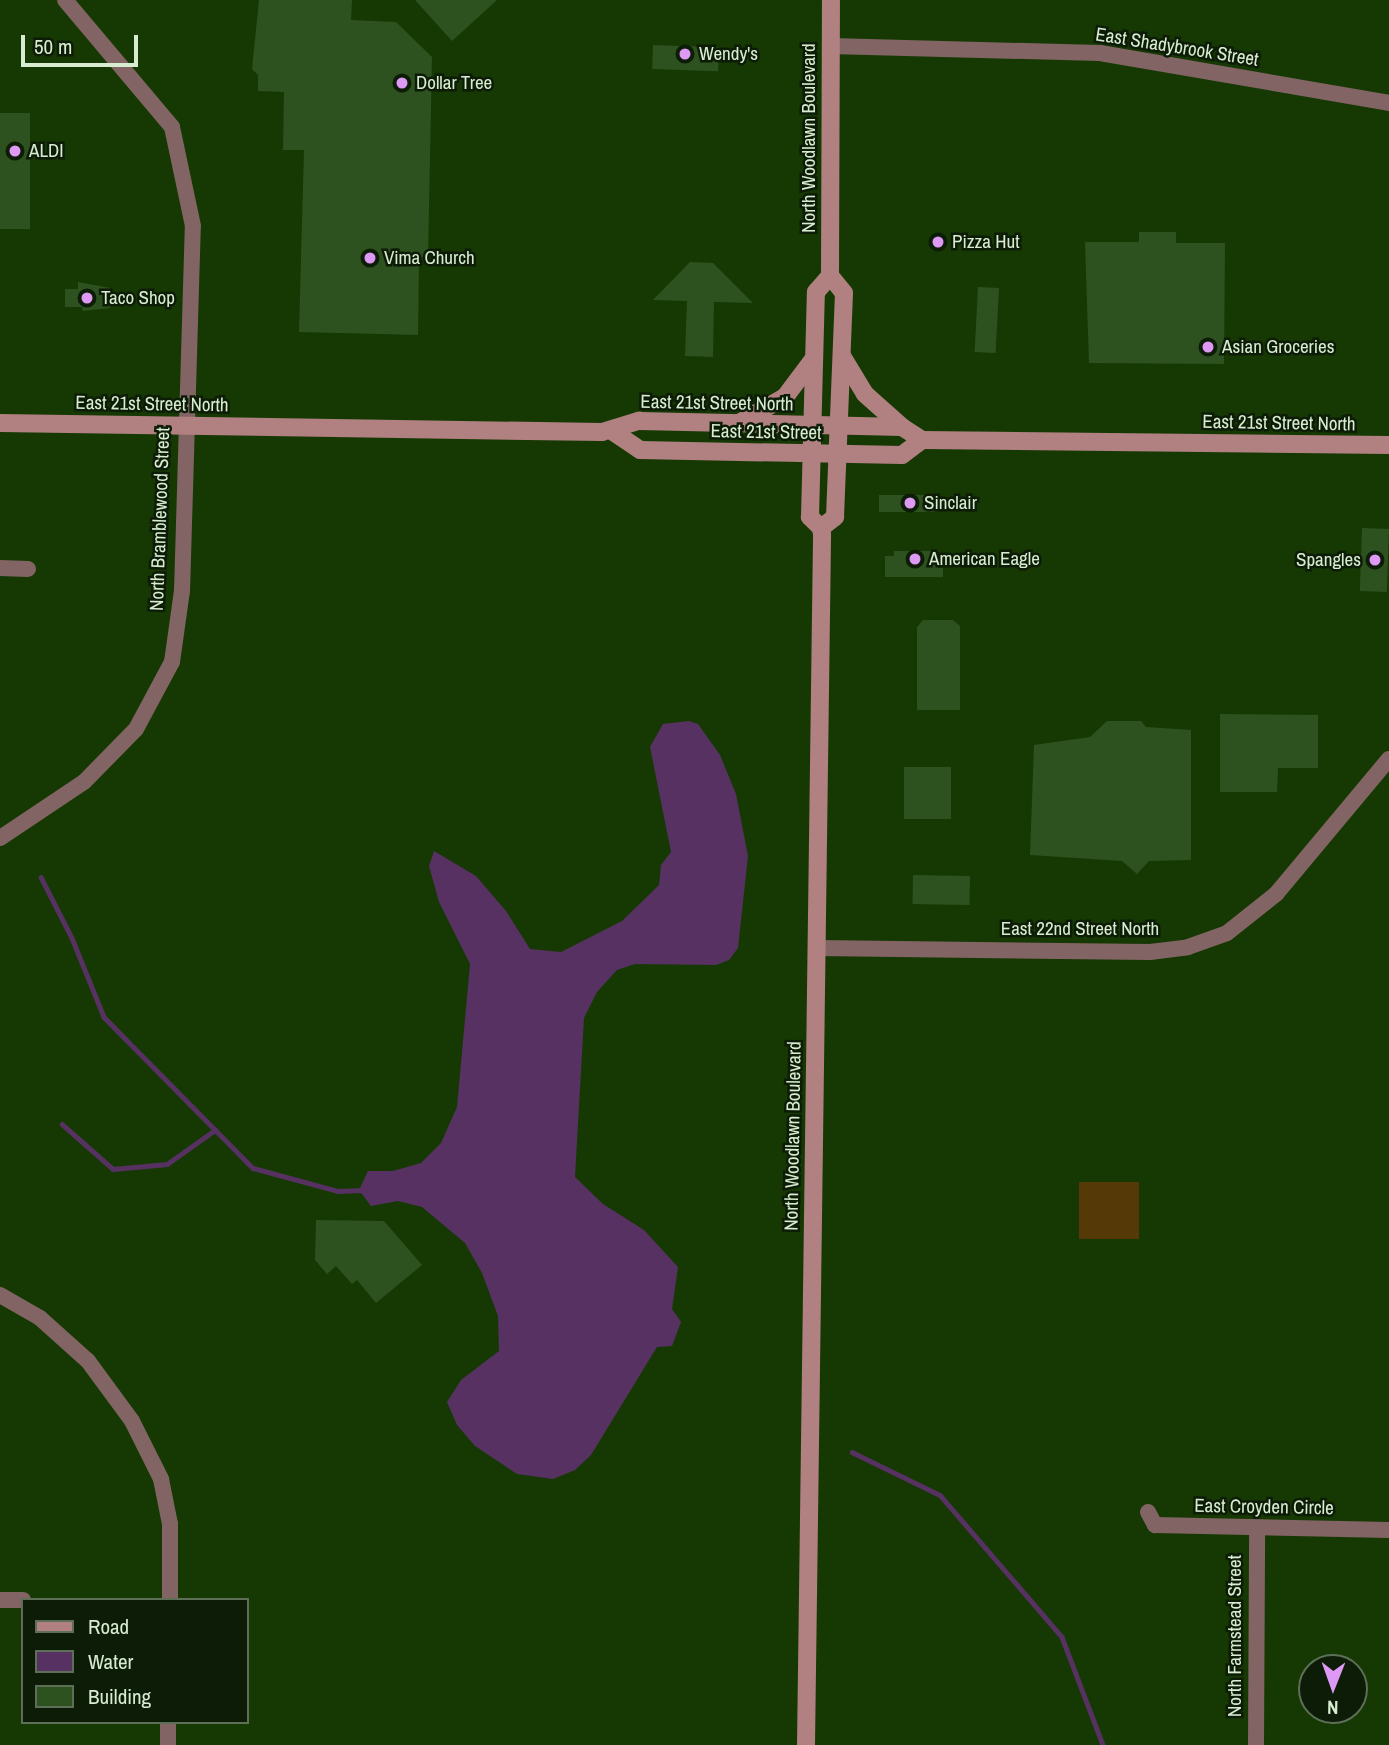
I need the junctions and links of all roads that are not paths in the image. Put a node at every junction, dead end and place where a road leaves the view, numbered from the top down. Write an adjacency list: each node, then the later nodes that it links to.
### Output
1 (65, 0): 10 (street, North Bramblewood Street)
2 (831, 0): 3 (main road, North Woodlawn Boulevard)
3 (830, 46): 4 (street, East Shadybrook Street); 5 (main road, North Woodlawn Boulevard)
4 (1389, 103)
5 (830, 276): 6 (main road, North Woodlawn Boulevard); 7 (main road, North Woodlawn Boulevard)
6 (842, 355): 12 (main road, North Woodlawn Boulevard); 13 (main road)
7 (812, 361): 9 (main road); 11 (main road, North Woodlawn Boulevard)
8 (0, 423): 10 (main road, East 21st Street North)
9 (738, 424): 11 (main road, East 21st Street North); 14 (main road, East 21st Street North)
10 (184, 425): 14 (main road, East 21st Street North); 23 (street, North Bramblewood Street)
11 (812, 425): 12 (main road, East 21st Street North); 17 (main road, North Woodlawn Boulevard)
12 (838, 425): 13 (main road, East 21st Street North); 18 (main road, North Woodlawn Boulevard)
13 (902, 427): 15 (main road)
14 (612, 431): 17 (main road, East 21st Street)
15 (922, 440): 16 (main road, East 21st Street North); 18 (main road, East 21st Street)
16 (1389, 446)
17 (811, 454): 18 (main road, East 21st Street); 19 (main road, North Woodlawn Boulevard)
18 (838, 455): 19 (main road, North Woodlawn Boulevard)
19 (821, 528): 24 (main road, North Woodlawn Boulevard)
20 (0, 568): 21 (street)
21 (28, 569)
22 (1389, 759): 24 (street, East 22nd Street North)
23 (0, 838)
24 (817, 948): 34 (main road, North Woodlawn Boulevard)
25 (0, 1296): 29 (street)
26 (1148, 1512): 27 (street, East Croyden Circle)
27 (1257, 1528): 28 (street, East Croyden Circle); 35 (street, North Farmstead Street)
28 (1389, 1530)
29 (170, 1598)
30 (0, 1600): 31 (street)
31 (21, 1600)
32 (168, 1724): 33 (street)
33 (168, 1745)
34 (806, 1745)
35 (1256, 1745)

